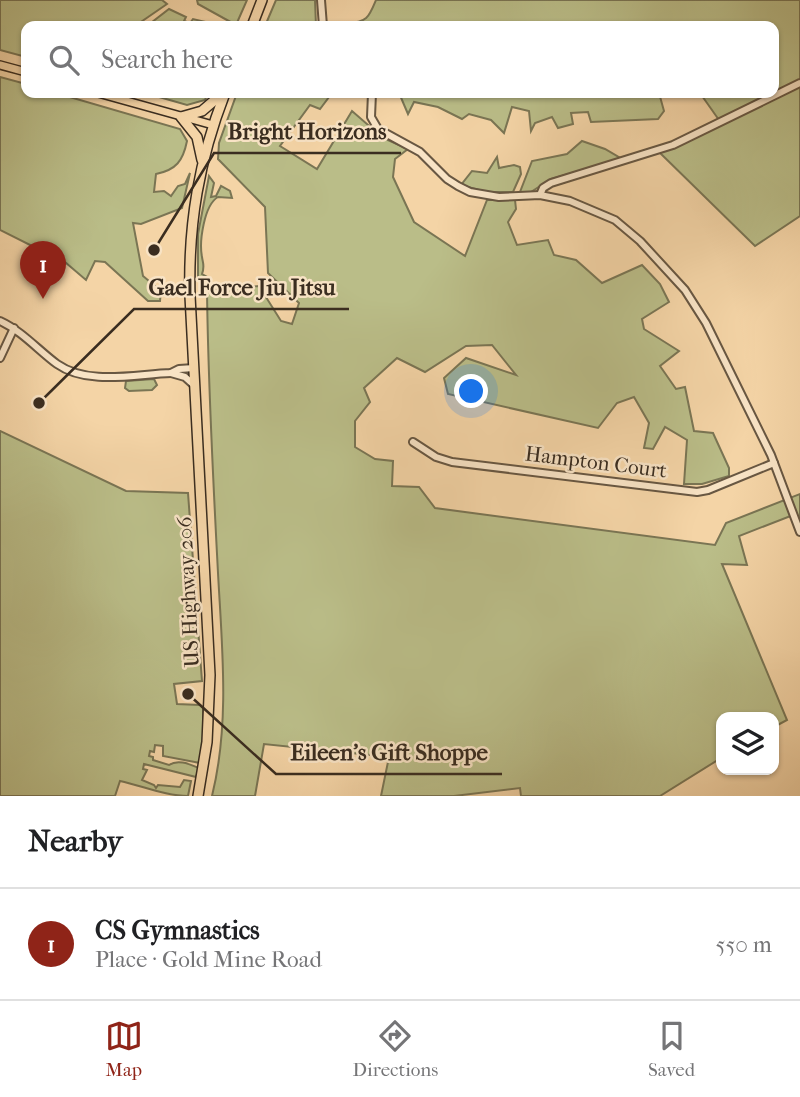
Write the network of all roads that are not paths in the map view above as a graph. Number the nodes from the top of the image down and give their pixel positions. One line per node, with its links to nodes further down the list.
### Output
1 (262, 0): 3 (highway)
2 (321, 0): 4 (street)
3 (254, 21)
4 (323, 21)
5 (0, 65): 6 (main road)
6 (21, 71)
7 (800, 83): 8 (street)
8 (779, 93)
9 (115, 98): 14 (main road)
10 (218, 98): 14 (highway)
11 (222, 98): 15 (highway, US Highway 206)
12 (372, 98): 17 (street)
13 (769, 98): 17 (street)
14 (181, 117): 15 (main road); 16 (highway)
15 (213, 125): 16 (highway, US Highway 206)
16 (202, 162): 21 (highway, US Highway 206)
17 (540, 195): 25 (street)
18 (0, 321): 19 (street)
19 (14, 328): 20 (street); 22 (street)
20 (0, 358)
21 (194, 368): 22 (street); 23 (highway, US Highway 206)
22 (171, 373): 23 (street)
23 (195, 386): 27 (highway, US Highway 206)
24 (413, 442): 25 (street, Hampton Court)
25 (774, 463): 26 (street)
26 (800, 531)
27 (198, 796)

